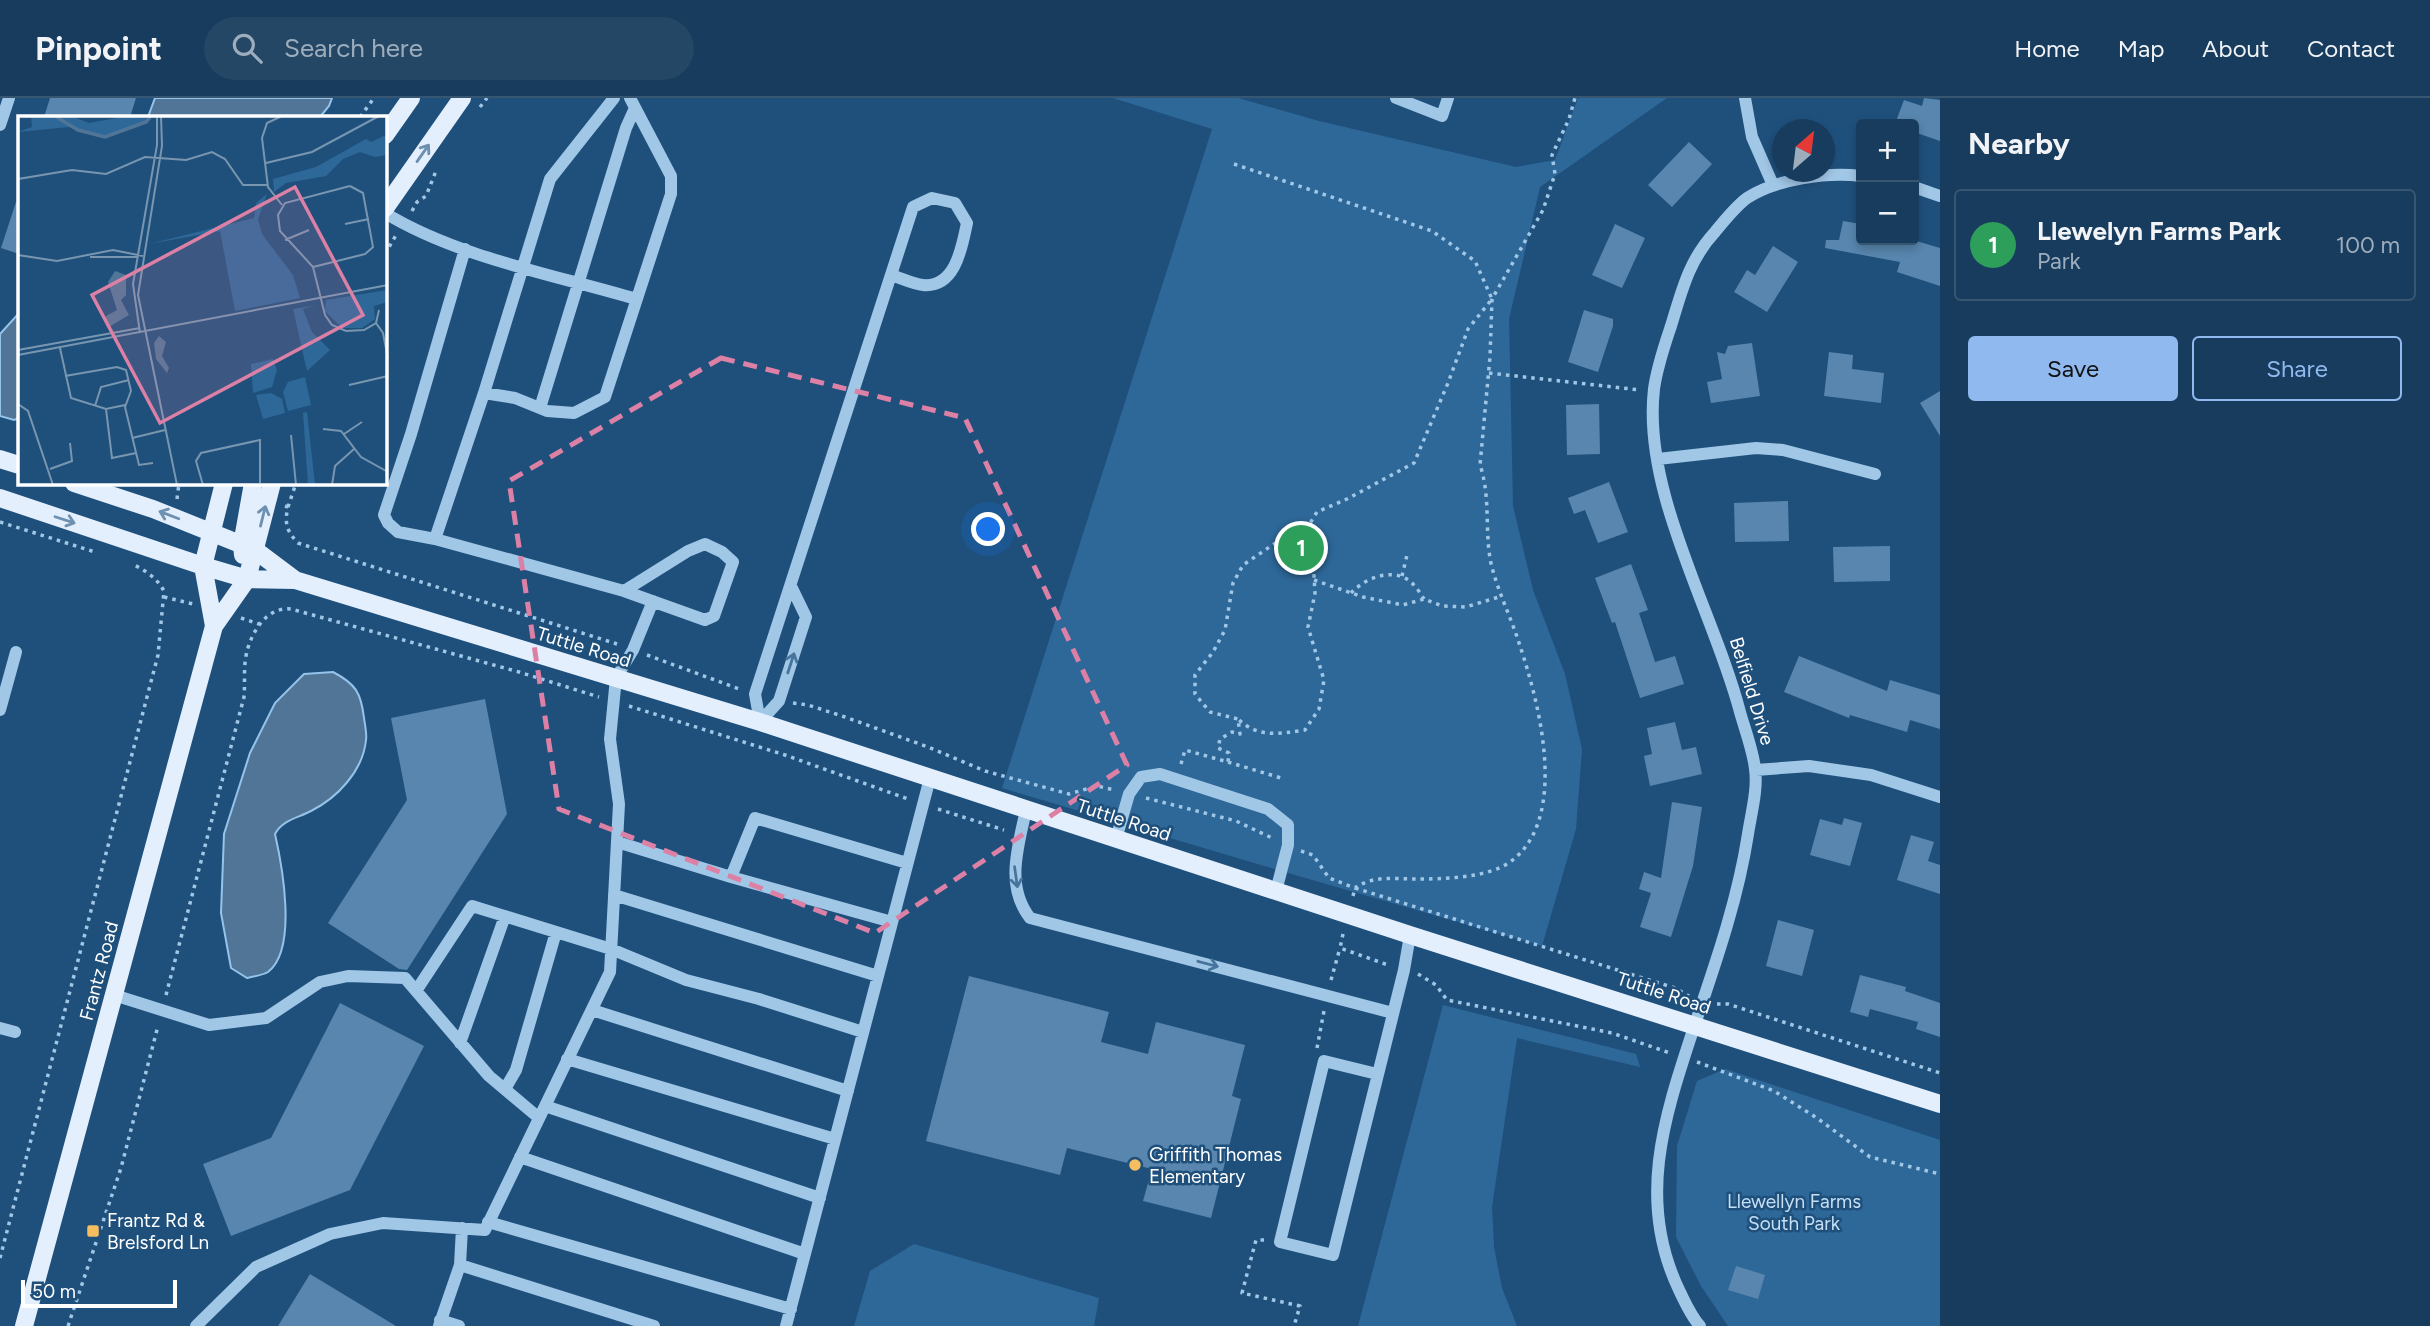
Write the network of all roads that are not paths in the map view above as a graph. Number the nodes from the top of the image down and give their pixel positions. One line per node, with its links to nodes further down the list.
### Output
1 (411, 98): 10 (main road)
2 (462, 98): 15 (main road, one-way to 2)
3 (614, 98): 18 (street)
4 (1396, 98): 5 (street)
5 (1448, 98)
6 (1745, 98): 12 (street)
7 (633, 103): 20 (street); 21 (street)
8 (4, 106): 9 (street)
9 (0, 125)
10 (387, 132)
11 (1856, 176): 12 (street, Belfield Drive)
12 (1773, 185): 24 (street, Belfield Drive)
13 (1919, 189): 14 (street)
14 (1940, 196)
15 (387, 208)
16 (387, 212): 17 (street)
17 (465, 249): 18 (street); 34 (street)
18 (523, 266): 20 (street); 22 (street)
19 (891, 275): 19 (street); 39 (street)
20 (579, 282): 21 (street); 23 (street)
21 (636, 299): 23 (street)
22 (484, 393): 23 (street); 34 (street)
23 (540, 408)
24 (1658, 458): 27 (street); 47 (street, Belfield Drive)
25 (0, 459): 26 (main road)
26 (18, 465)
27 (1875, 474)
28 (80, 485): 33 (main road, one-way to 28)
29 (223, 485): 33 (main road, Frantz Road)
30 (253, 485): 35 (main road)
31 (270, 491): 35 (main road, one-way to 31)
32 (0, 498): 36 (main road, one-way to 36)
33 (211, 532): 35 (main road); 36 (main road, Frantz Road)
34 (435, 539): 40 (street)
35 (248, 547): 37 (main road); 38 (main road)
36 (203, 566): 37 (main road); 42 (main road, Frantz Road)
37 (247, 579): 38 (main road); 42 (main road, Frantz Road)
38 (295, 580): 44 (main road, Tuttle Road)
39 (791, 586): 46 (street); 46 (street, one-way to 39)
40 (624, 591): 41 (street); 41 (street)
41 (653, 601): 44 (street)
42 (214, 626): 64 (main road, Frantz Road)
43 (16, 652): 45 (street)
44 (616, 678): 46 (main road, Tuttle Road); 52 (street)
45 (0, 710)
46 (760, 722): 48 (main road, Tuttle Road)
47 (1756, 770): 49 (street); 67 (street, Belfield Drive)
48 (930, 778): 50 (main road, Tuttle Road); 53 (street)
49 (1940, 797)
50 (1026, 810): 51 (main road, Tuttle Road); 66 (street, one-way to 66)
51 (1116, 839): 55 (main road, Tuttle Road); 55 (street)
52 (617, 842): 54 (street); 56 (street)
53 (907, 863): 54 (street); 58 (street)
54 (732, 877): 58 (street)
55 (1276, 891): 60 (main road, Tuttle Road)
56 (614, 895): 61 (street); 62 (street)
57 (505, 916): 59 (street); 63 (street); 71 (street)
58 (892, 922): 62 (street)
59 (556, 932): 61 (street); 74 (street)
60 (1410, 935): 66 (street); 67 (main road, Tuttle Road)
61 (611, 949): 65 (street); 70 (street)
62 (878, 976): 70 (street)
63 (416, 990): 64 (street); 71 (street)
64 (114, 995): 87 (main road, Frantz Road)
65 (592, 1010): 72 (street); 75 (street)
66 (1393, 1013): 73 (street)
67 (1695, 1025): 76 (main road, Tuttle Road); 92 (street, Belfield Drive)
68 (0, 1028): 69 (street)
69 (15, 1032)
70 (863, 1032): 75 (street)
71 (460, 1043): 74 (street)
72 (567, 1059): 77 (street); 78 (street)
73 (1377, 1074): 73 (street)
74 (505, 1089): 77 (street)
75 (848, 1091): 78 (street)
76 (1940, 1104)
77 (542, 1112): 79 (street); 80 (street)
78 (835, 1139): 80 (street)
79 (520, 1157): 81 (street); 83 (street)
80 (820, 1198): 83 (street)
81 (488, 1222): 82 (street); 85 (street)
82 (462, 1228): 84 (street); 88 (street)
83 (805, 1254): 85 (street)
84 (460, 1265): 86 (street); 90 (street)
85 (791, 1309): 91 (street)
86 (440, 1323): 89 (street)
87 (24, 1326)
88 (196, 1326)
89 (459, 1326)
90 (654, 1326)
91 (786, 1326)
92 (1700, 1326)

